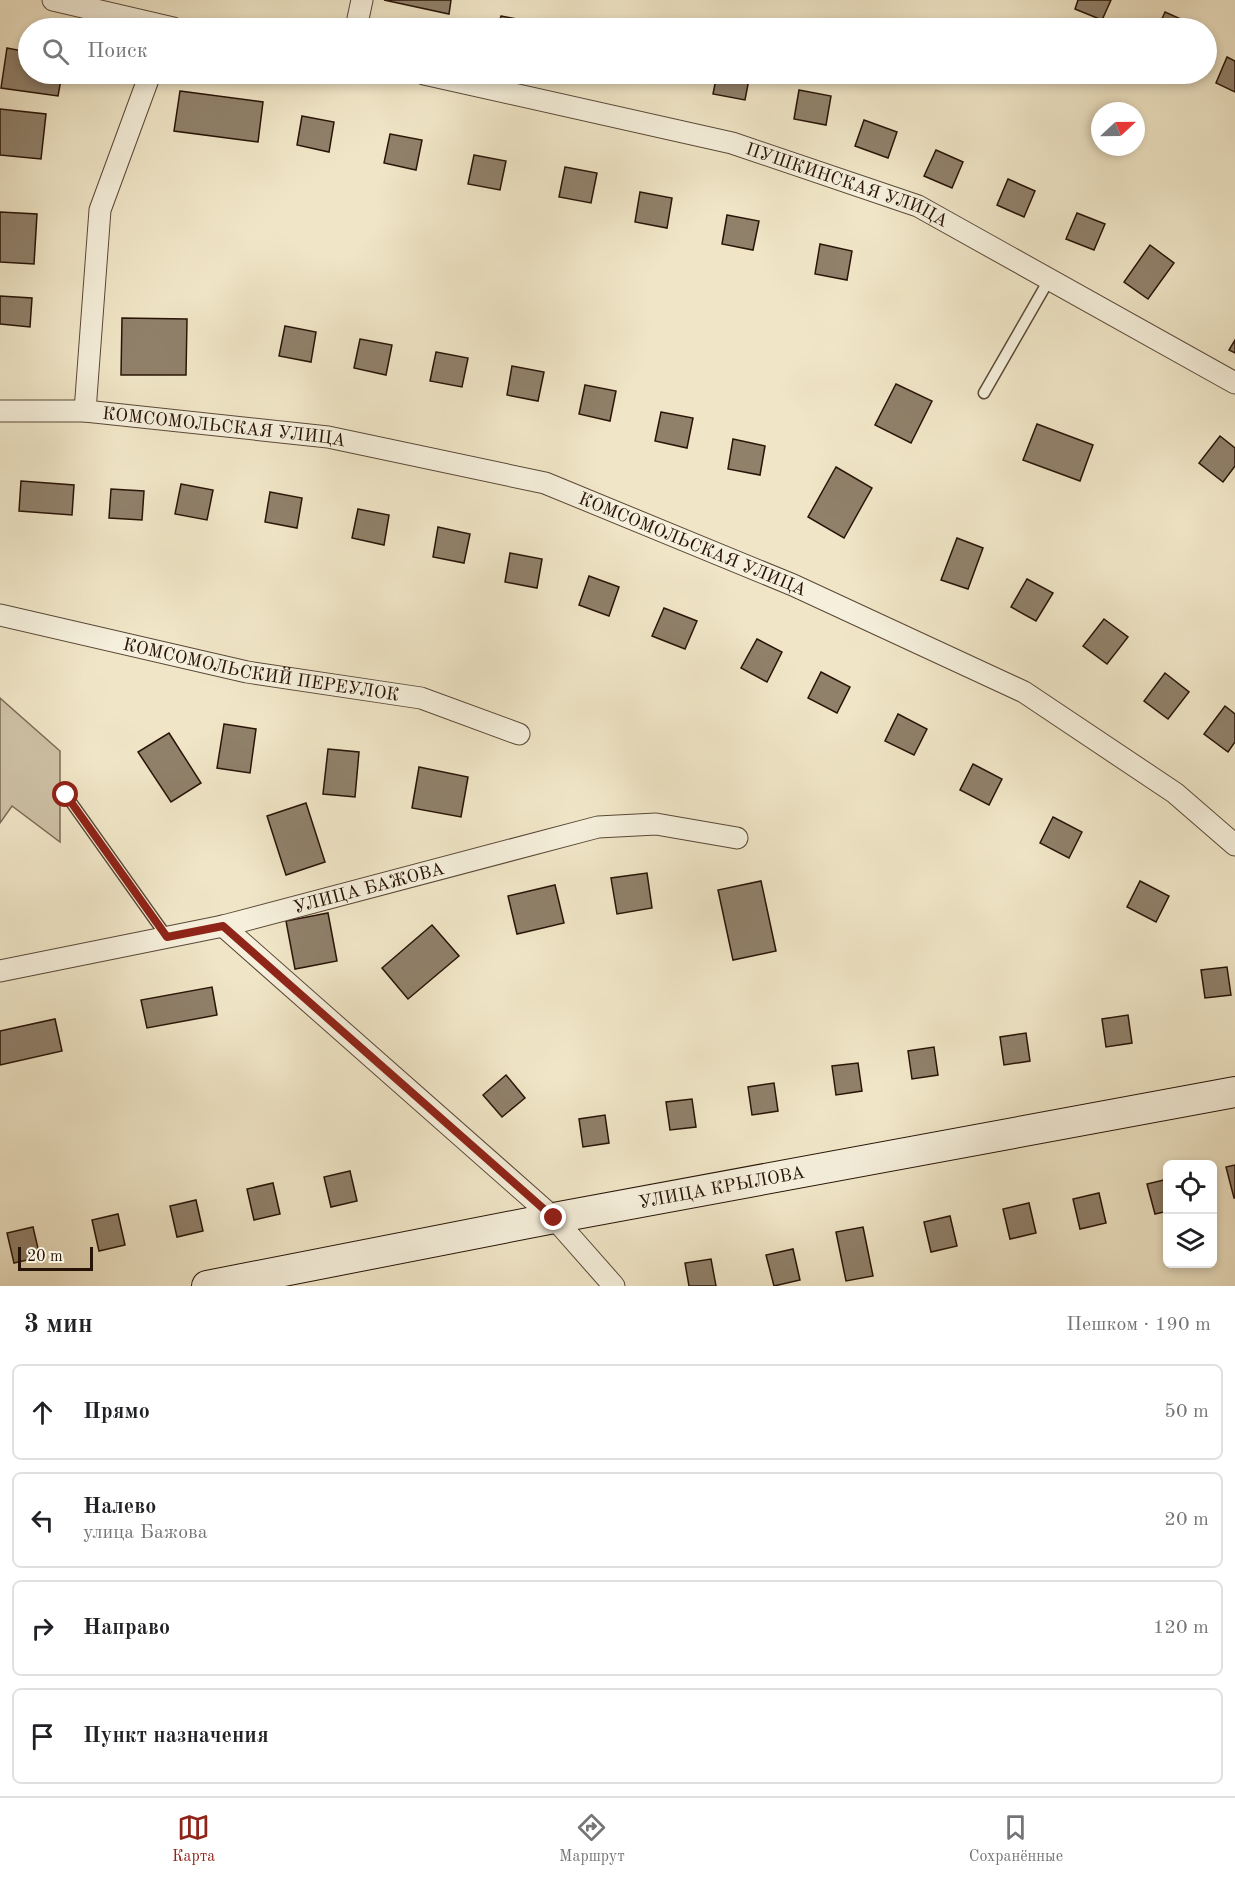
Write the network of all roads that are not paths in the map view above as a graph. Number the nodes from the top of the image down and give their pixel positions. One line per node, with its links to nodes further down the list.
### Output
1 (53, 0): 3 (street)
2 (362, 0): 4 (street)
3 (128, 18)
4 (358, 18)
5 (146, 84): 11 (street)
6 (469, 84): 7 (street, ПУШКИНСКАЯ УЛИЦА)
7 (1050, 278): 8 (street, ПУШКИНСКАЯ УЛИЦА); 9 (lane)
8 (1235, 383)
9 (984, 393)
10 (0, 411): 11 (street, КОМСОМОЛЬСКАЯ УЛИЦА)
11 (85, 411): 16 (street, КОМСОМОЛЬСКАЯ УЛИЦА)
12 (0, 615): 13 (street, КОМСОМОЛЬСКИЙ ПЕРЕУЛОК)
13 (519, 734)
14 (66, 795): 18 (lane)
15 (737, 838): 17 (street, УЛИЦА БАЖОВА)
16 (1235, 845)
17 (223, 926): 18 (street, УЛИЦА БАЖОВА); 21 (street)
18 (167, 937): 19 (street, УЛИЦА БАЖОВА)
19 (0, 971)
20 (1235, 1092): 21 (main road, УЛИЦА КРЫЛОВА)
21 (554, 1218): 22 (main road, УЛИЦА КРЫЛОВА); 23 (street)
22 (207, 1286)
23 (614, 1286)

